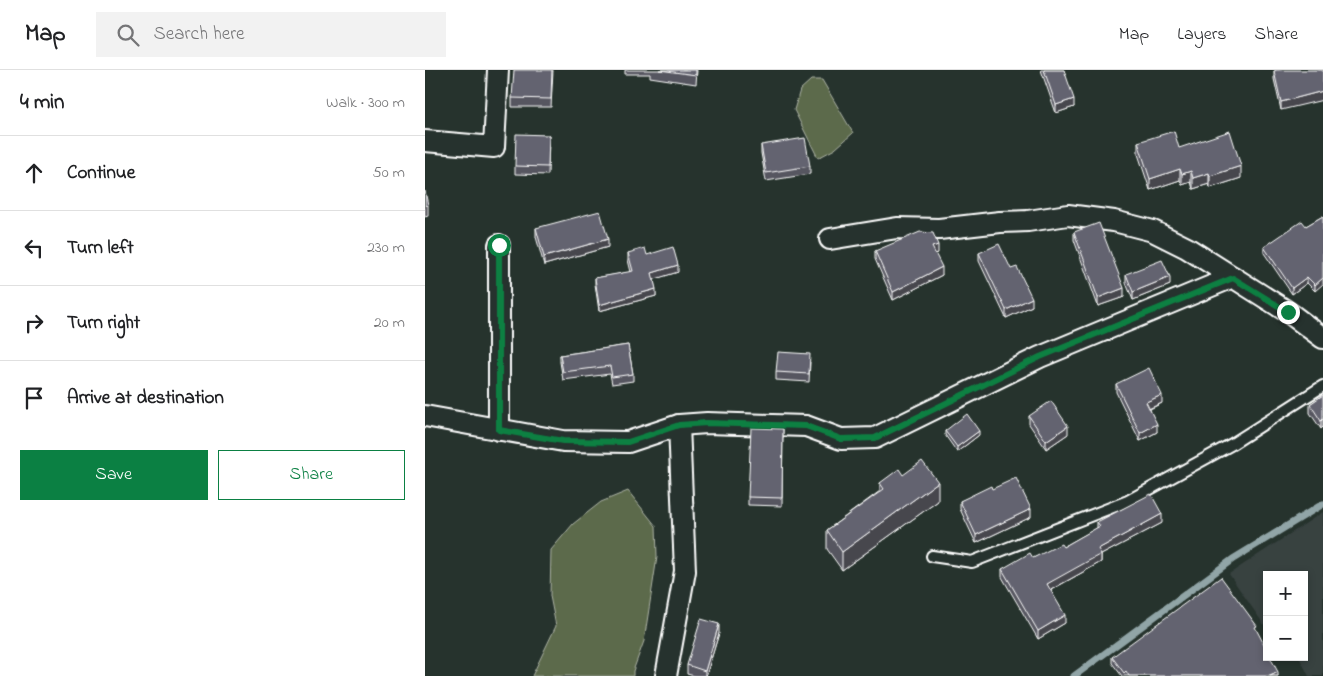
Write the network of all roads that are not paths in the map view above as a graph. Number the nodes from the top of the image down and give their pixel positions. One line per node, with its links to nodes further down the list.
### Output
1 (498, 70): 2 (street)
2 (425, 141)
3 (829, 240): 5 (street)
4 (499, 245): 10 (street)
5 (1233, 278): 6 (street); 9 (street)
6 (1323, 338)
7 (1323, 386): 11 (lane)
8 (425, 416): 10 (street)
9 (679, 425): 10 (street); 12 (street)
10 (499, 430)
11 (932, 556)
12 (665, 676)

